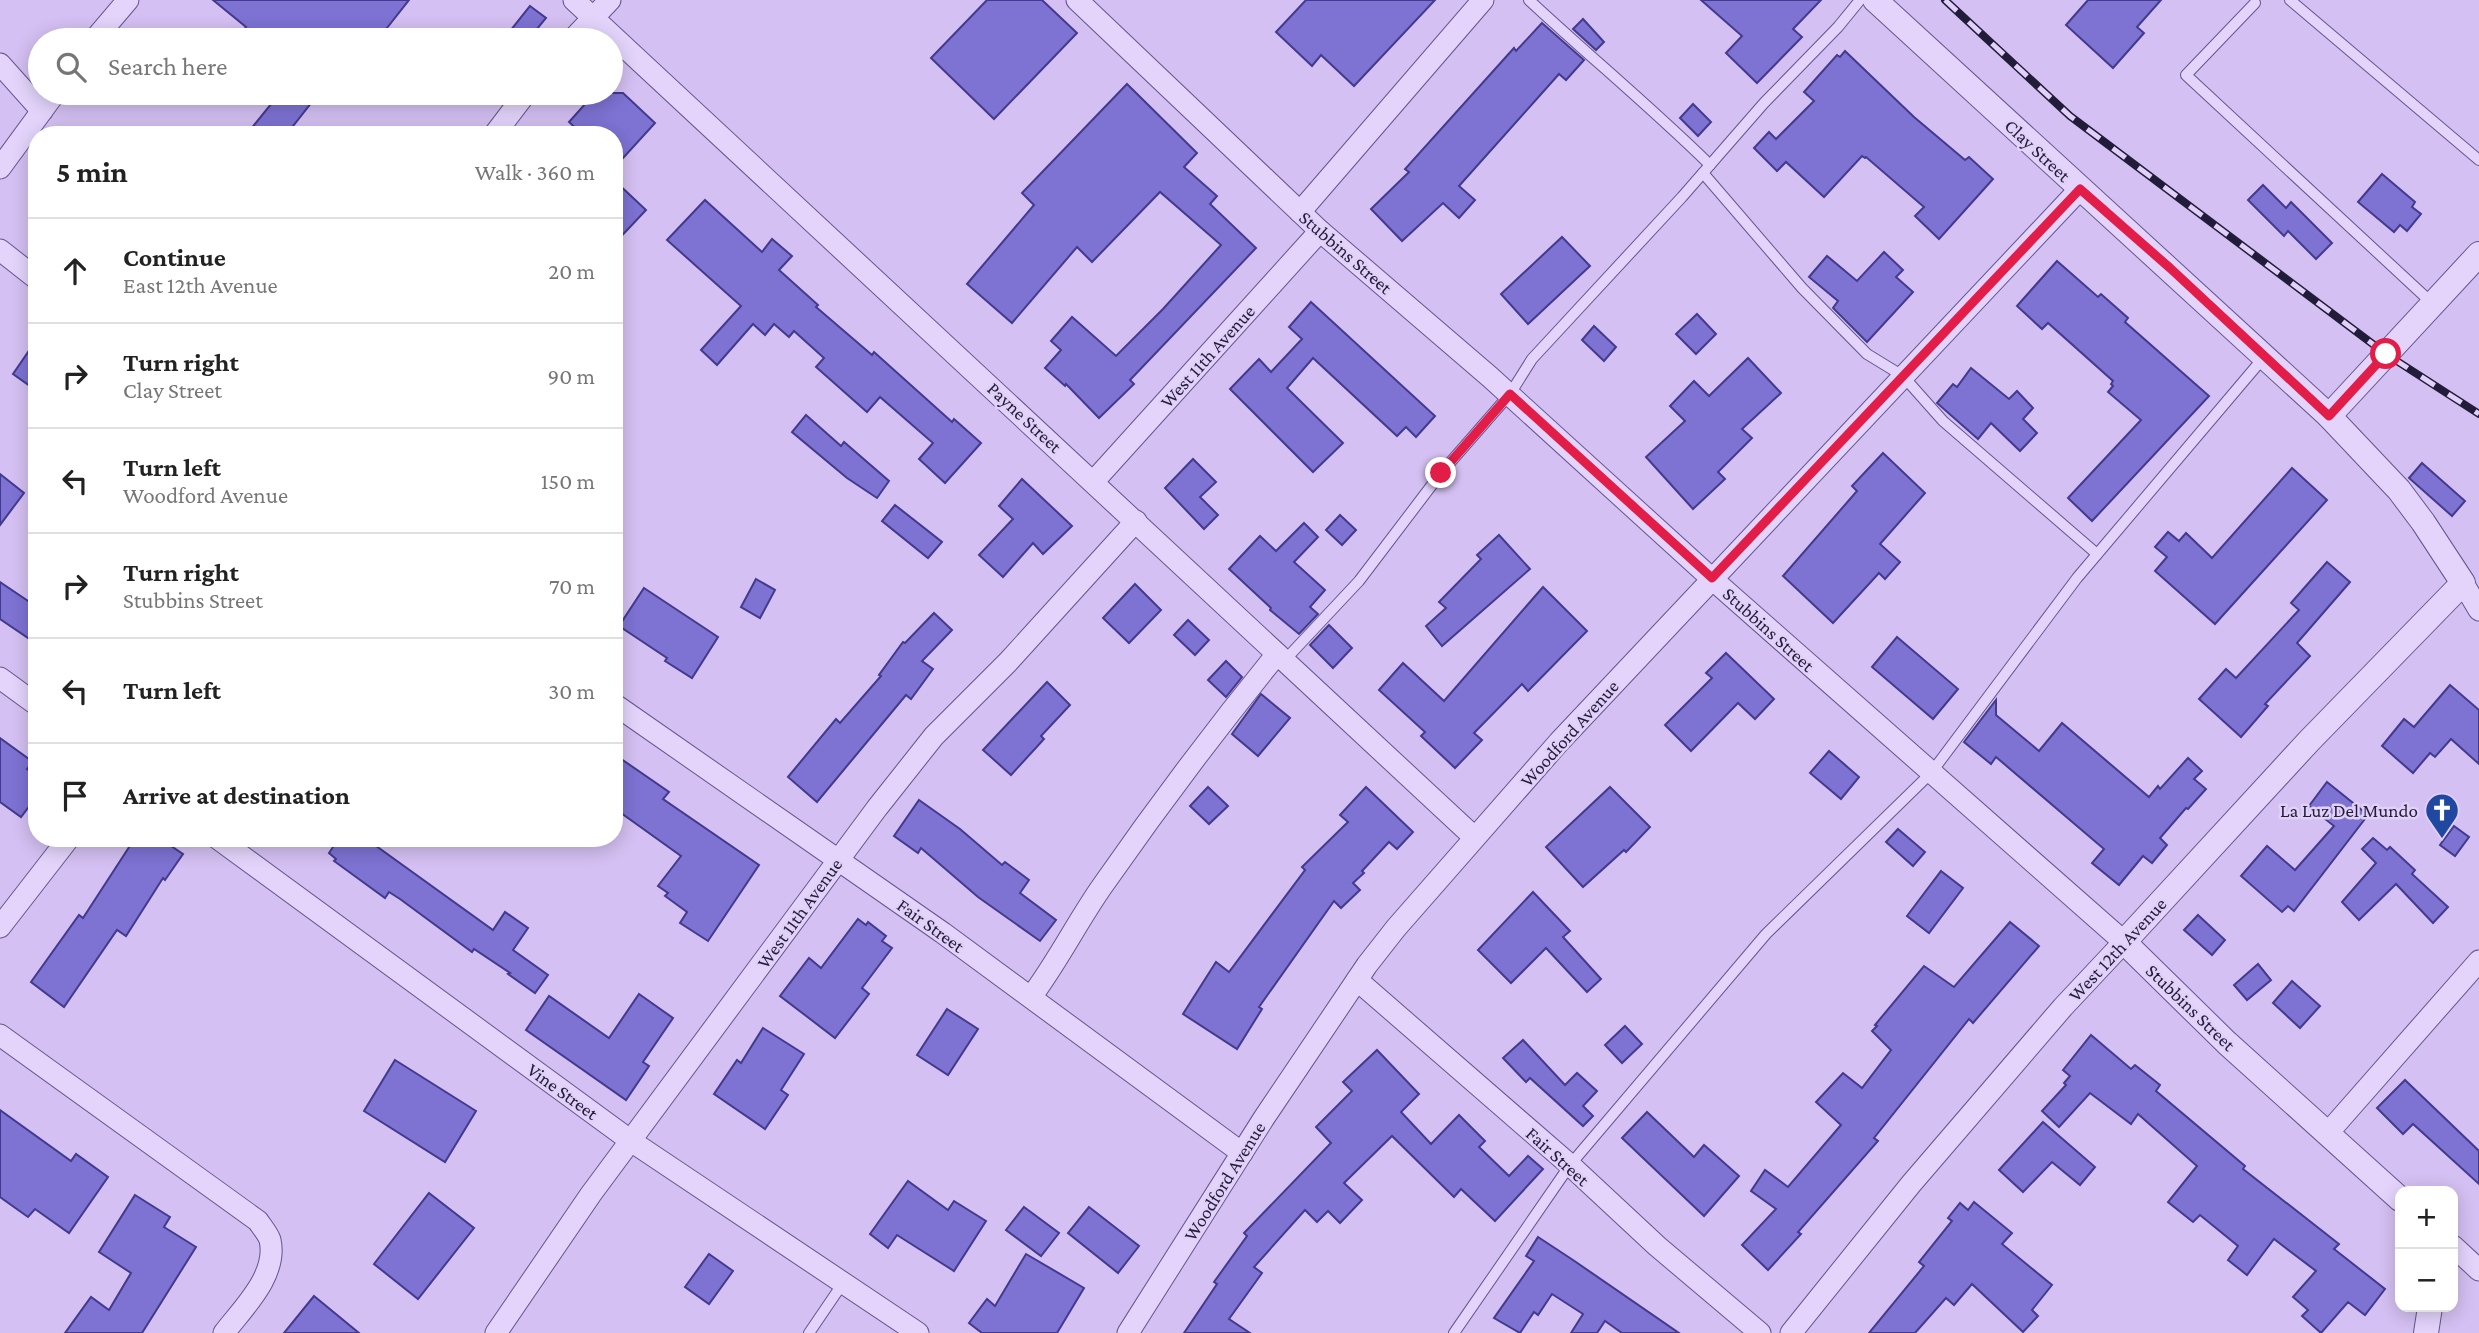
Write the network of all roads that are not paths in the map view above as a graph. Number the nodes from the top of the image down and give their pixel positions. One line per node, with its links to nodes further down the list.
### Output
1 (128, 0): 12 (street)
2 (575, 0): 11 (street, Payne Street)
3 (610, 0): 11 (street)
4 (1077, 0): 29 (street, Stubbins Street)
5 (1483, 0): 29 (street)
6 (1529, 0): 27 (lane)
7 (1860, 0): 27 (lane)
8 (1875, 0): 28 (street, Clay Street)
9 (2290, 0): 25 (lane)
10 (2255, 3): 34 (lane)
11 (593, 18): 13 (street); 14 (street, Payne Street)
12 (104, 28)
13 (583, 28)
14 (604, 28)
15 (623, 46): 39 (street, Payne Street)
16 (0, 64): 17 (street)
17 (28, 95)
18 (37, 105): 21 (street)
19 (46, 105): 21 (street)
20 (517, 105): 23 (street)
21 (42, 111): 22 (street)
22 (31, 126)
23 (501, 126)
24 (28, 130): 26 (street)
25 (2479, 160)
26 (0, 168)
27 (1707, 169): 36 (lane); 37 (lane)
28 (2080, 189): 35 (street, Clay Street); 36 (street, Woodford Avenue)
29 (1300, 212): 30 (street, Stubbins Street)
30 (1320, 231): 37 (street, Stubbins Street); 39 (street, West 11th Avenue)
31 (0, 250): 33 (street)
32 (2479, 254): 34 (street)
33 (28, 272)
34 (2433, 304): 38 (street)
35 (2265, 356): 38 (street, Clay Street); 41 (lane)
36 (1903, 376): 41 (lane); 42 (street, Woodford Avenue)
37 (1510, 394): 42 (street, Stubbins Street); 45 (lane)
38 (2329, 416): 43 (street, Clay Street)
39 (1094, 481): 40 (street, Payne Street)
40 (1136, 522): 45 (street, Payne Street); 53 (street, West 11th Avenue)
41 (2097, 554): 49 (lane)
42 (1712, 578): 49 (street, Stubbins Street); 50 (street, Woodford Avenue)
43 (2463, 583): 44 (street, Clay Street); 55 (street, West 12th Avenue)
44 (2479, 610)
45 (1280, 658): 50 (street, Payne Street); 58 (street)
46 (0, 678): 47 (street)
47 (28, 698)
48 (623, 710): 53 (street, Fair Street)
49 (1931, 773): 55 (street, Stubbins Street); 63 (lane)
50 (1474, 837): 57 (street, Woodford Avenue)
51 (61, 847): 54 (street)
52 (230, 847): 61 (street, Vine Street)
53 (838, 859): 58 (street, Fair Street); 61 (street, West 11th Avenue)
54 (0, 927)
55 (2124, 942): 60 (street, Stubbins Street); 76 (street, West 12th Avenue)
56 (2479, 961): 60 (street)
57 (1357, 980): 62 (street, Woodford Avenue); 63 (street, Fair Street)
58 (1031, 997): 62 (street, Fair Street)
59 (0, 1035): 69 (street)
60 (2328, 1133): 64 (street, Stubbins Street)
61 (631, 1141): 67 (street, Vine Street); 70 (street, West 11th Avenue)
62 (1242, 1153): 73 (street, Woodford Avenue)
63 (1570, 1165): 74 (lane); 75 (street, Fair Street)
64 (2395, 1194)
65 (2456, 1249): 66 (street)
66 (2479, 1270)
67 (843, 1283): 71 (lane); 72 (street, Vine Street)
68 (2429, 1312): 77 (street)
69 (224, 1333)
70 (496, 1333)
71 (809, 1333)
72 (918, 1333)
73 (1128, 1333)
74 (1454, 1333)
75 (1760, 1333)
76 (1791, 1333)
77 (2426, 1333)

